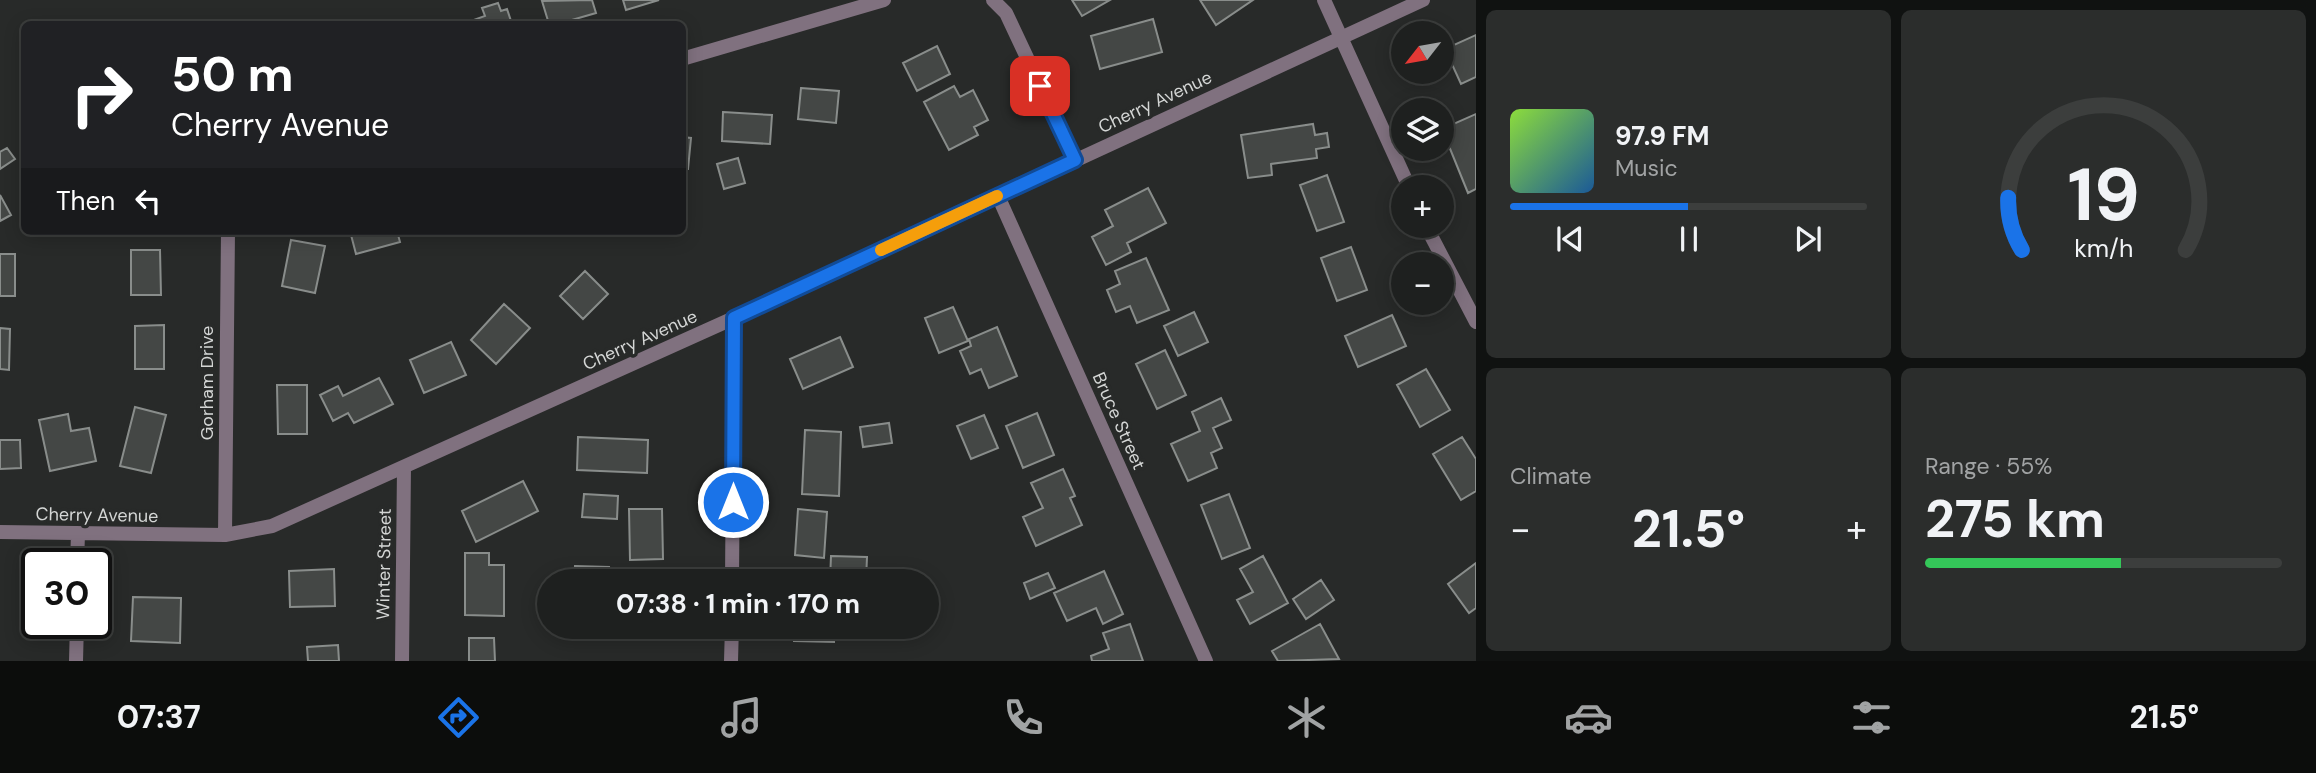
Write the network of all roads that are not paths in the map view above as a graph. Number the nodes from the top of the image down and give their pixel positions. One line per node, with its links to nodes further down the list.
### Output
1 (884, 0): 6 (street)
2 (993, 0): 7 (street)
3 (1324, 0): 5 (street)
4 (1423, 0): 5 (street, Cherry Avenue)
5 (1341, 38): 7 (street, Cherry Avenue); 8 (street)
6 (686, 58)
7 (1075, 160): 9 (street, Cherry Avenue)
8 (1404, 175)
9 (998, 196): 12 (street, Cherry Avenue); 25 (street, Bruce Street)
10 (228, 235): 17 (street, Gorham Drive)
11 (1432, 238): 13 (street)
12 (734, 318): 14 (street, Cherry Avenue); 19 (street)
13 (1476, 322)
14 (404, 467): 17 (street, Cherry Avenue); 23 (street, Winter Street)
15 (0, 532): 16 (street, Cherry Avenue)
16 (78, 534): 17 (street, Cherry Avenue); 18 (street)
17 (225, 535)
18 (78, 548)
19 (732, 569)
20 (77, 639): 22 (street)
21 (732, 639): 24 (street)
22 (76, 661)
23 (402, 661)
24 (732, 661)
25 (1206, 661)

